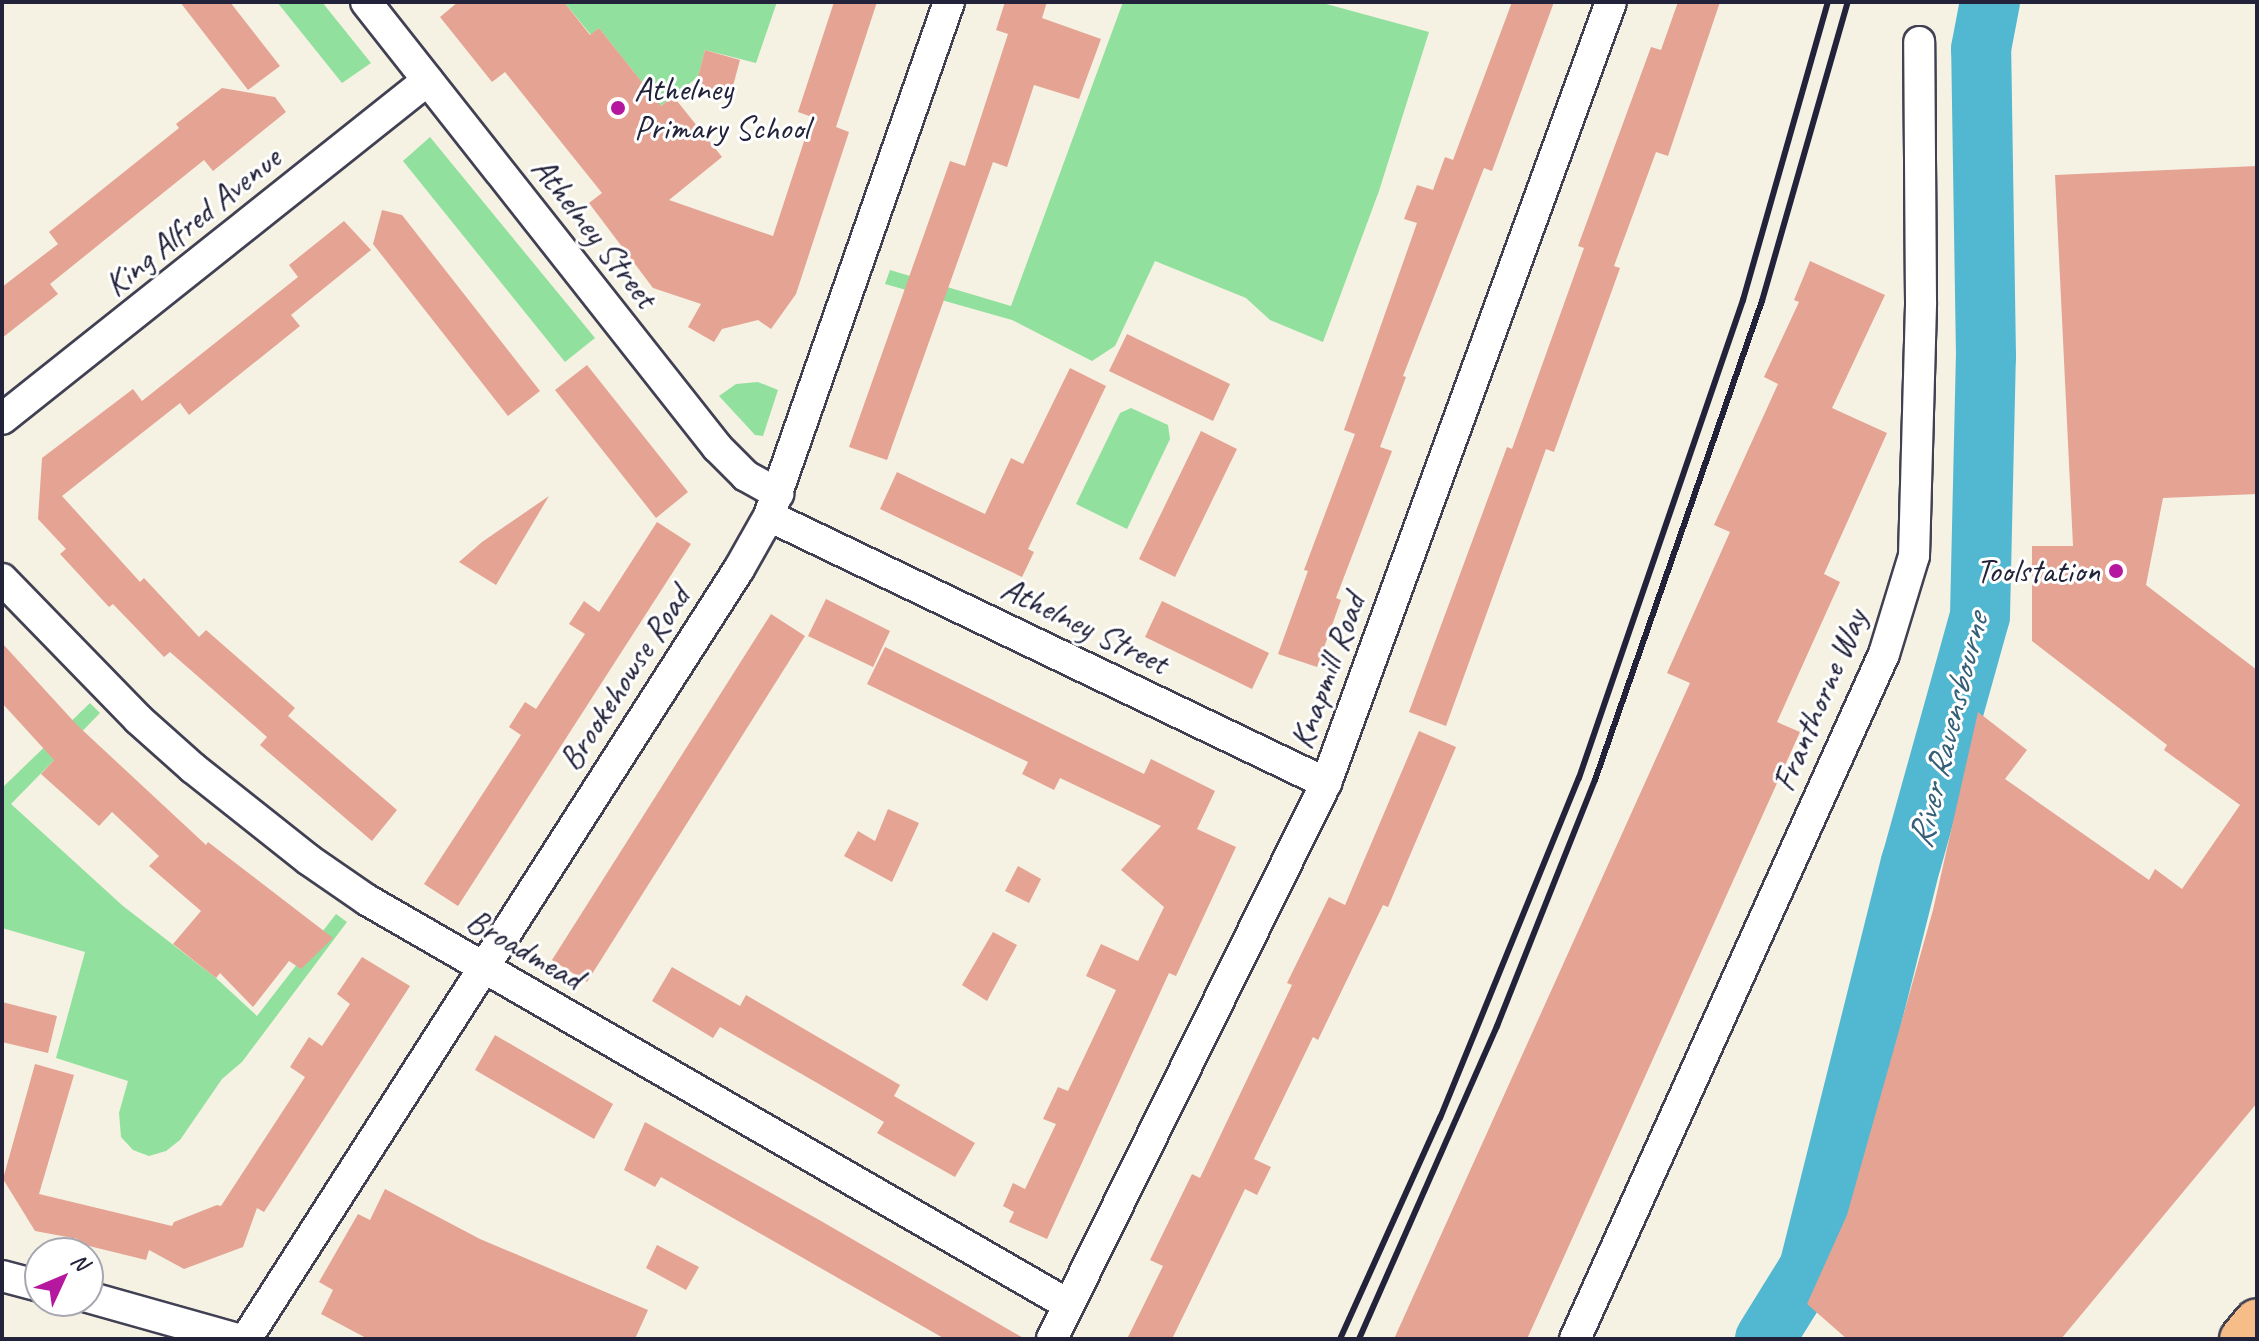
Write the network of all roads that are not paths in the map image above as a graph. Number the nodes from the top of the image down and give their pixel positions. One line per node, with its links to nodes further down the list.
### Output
1 (366, 2): 5 (street, Athelney Street)
2 (949, 2): 7 (street, Brookehowse Road)
3 (1611, 2): 9 (street, Knapmill Road)
4 (1919, 42): 19 (street, Franthorne Way)
5 (428, 80): 6 (street, King Alfred Avenue); 7 (street, Athelney Street)
6 (2, 419)
7 (773, 505): 9 (street, Athelney Street); 10 (street, Brookehowse Road)
8 (2, 579): 10 (street, Broadmead)
9 (1326, 783): 14 (street, Knapmill Road)
10 (484, 969): 14 (street, Broadmead); 17 (street, Brookehowse Road)
11 (2, 1276): 12 (street)
12 (24, 1282)
13 (104, 1302): 16 (street)
14 (1069, 1305): 18 (street, Knapmill Road)
15 (2257, 1321): 20 (main road)
16 (237, 1339)
17 (246, 1339)
18 (1052, 1339)
19 (1575, 1339)
20 (2242, 1339)

